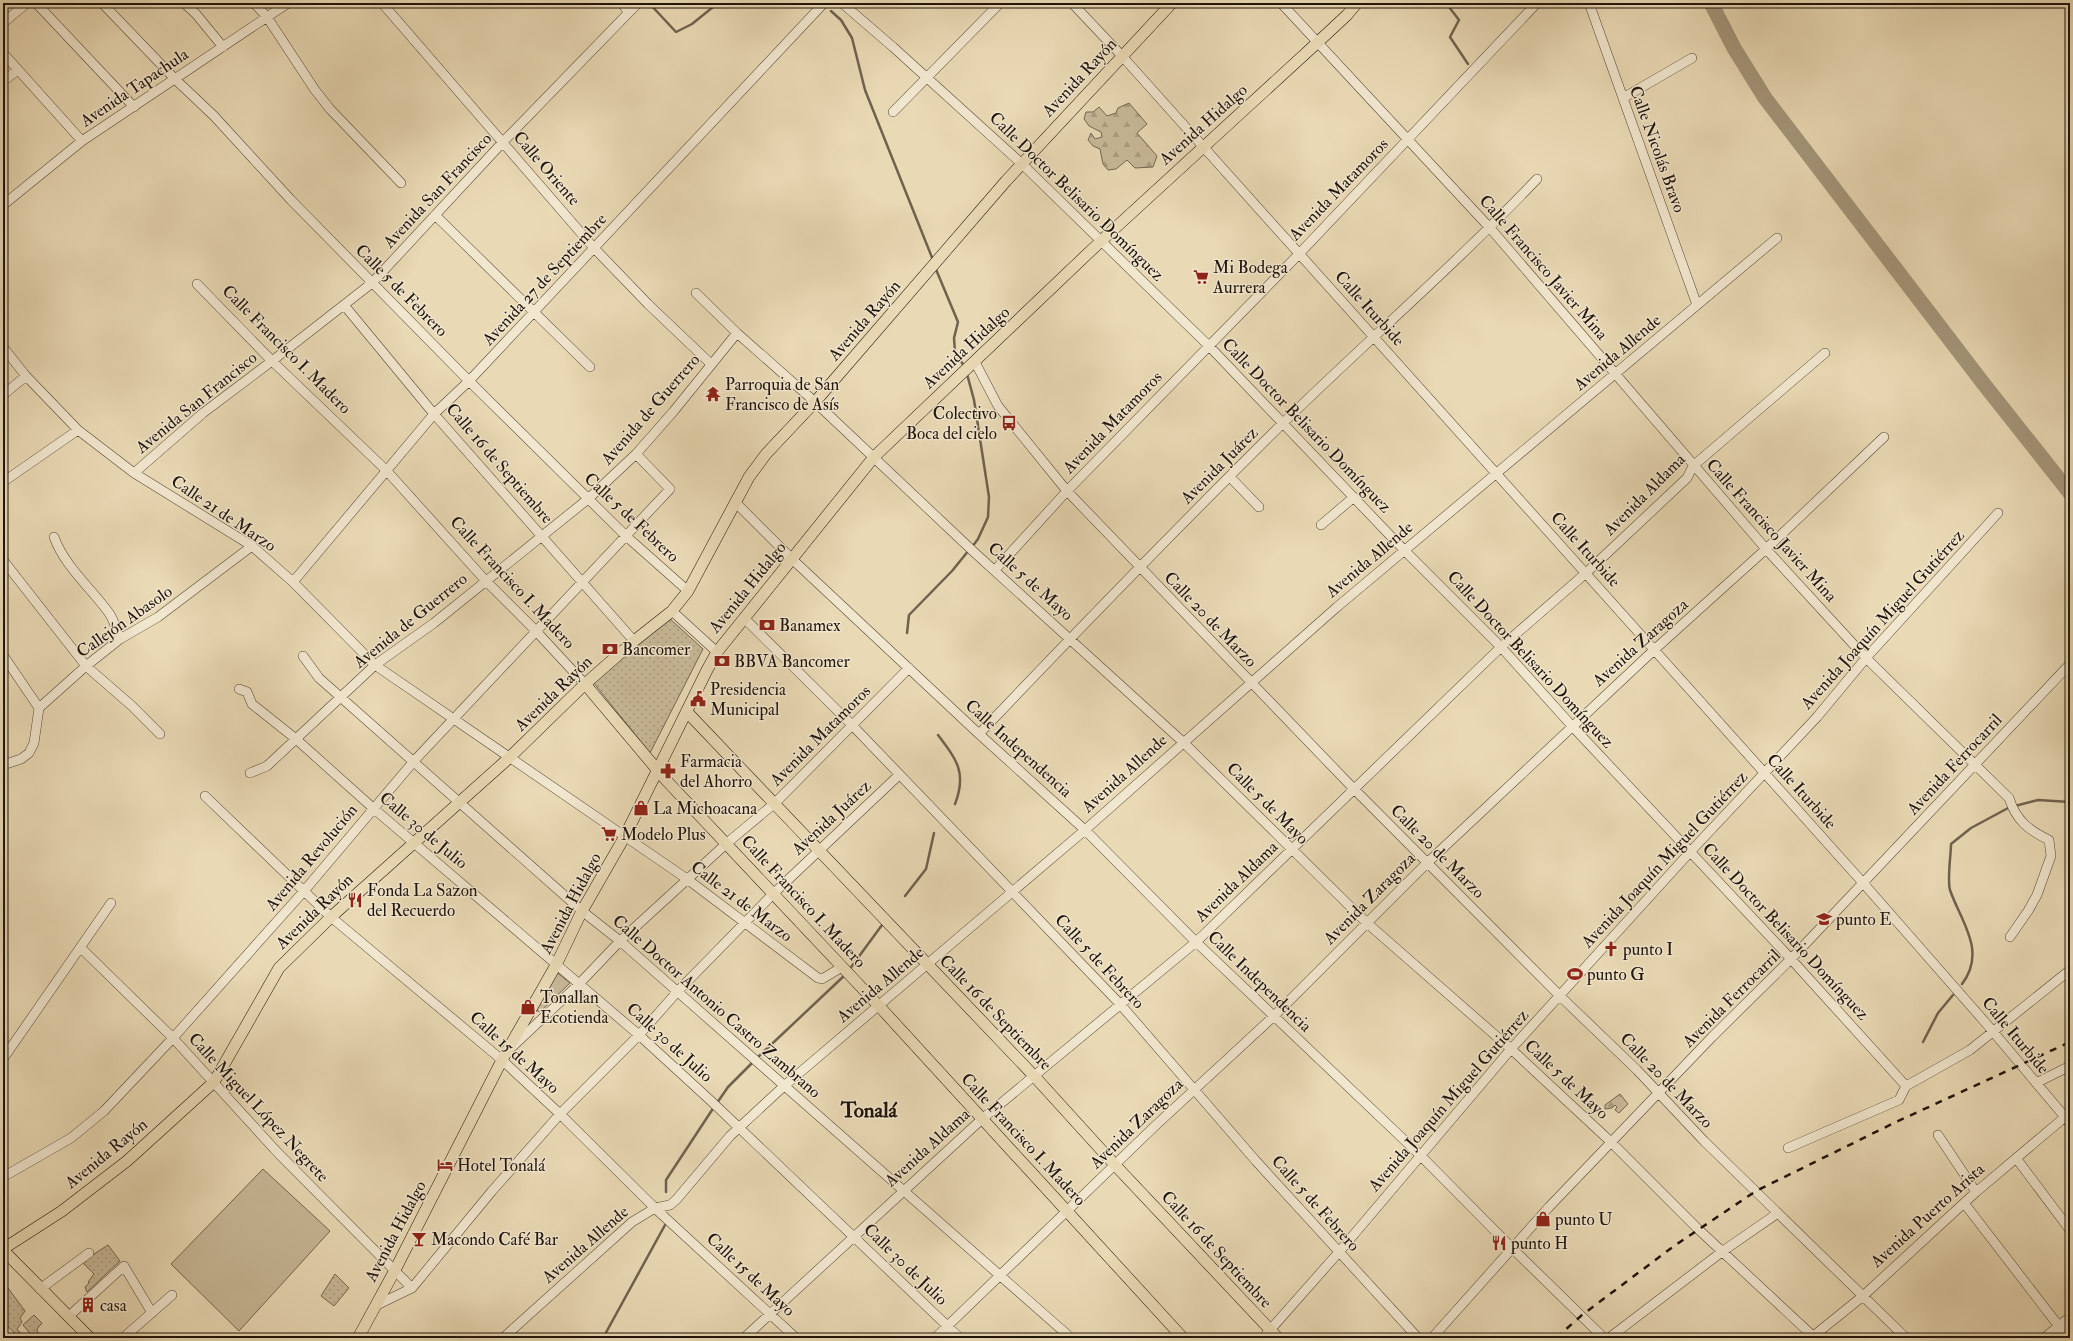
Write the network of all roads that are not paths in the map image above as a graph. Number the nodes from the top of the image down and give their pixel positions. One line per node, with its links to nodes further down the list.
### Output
1 (27, 3): 21 (street)
2 (36, 3): 32 (street)
3 (102, 3): 29 (street, Calle 5 de Febrero)
4 (184, 3): 23 (street)
5 (254, 3): 20 (street)
6 (288, 3): 20 (street, Avenida Tapachula)
7 (382, 3): 36 (street, Calle Oriente)
8 (622, 3): 19 (street)
9 (824, 3): 46 (street, Avenida 27 de Septiembre)
10 (842, 3): 28 (street, Calle Doctor Belisario Domínguez)
11 (1000, 3): 28 (street)
12 (1072, 3): 25 (street, Calle Iturbide)
13 (1172, 3): 25 (main road, Avenida Rayón)
14 (1281, 3): 22 (street, Calle Francisco Javier Mina)
15 (1356, 3): 22 (main road, Avenida Hidalgo)
16 (1537, 3): 34 (street, Avenida Matamoros)
17 (1589, 3): 31 (street, Calle Nicolás Bravo)
18 (636, 4): 19 (street, Avenida San Francisco)
19 (628, 12): 36 (street, Avenida San Francisco)
20 (267, 17): 23 (street, Avenida Tapachula); 40 (street)
21 (3, 23)
22 (1318, 42): 34 (street, Calle Francisco Javier Mina); 37 (main road, Avenida Hidalgo)
23 (223, 47): 29 (street, Avenida Tapachula)
24 (3, 53): 27 (street)
25 (1122, 56): 37 (street, Calle Iturbide); 38 (main road, Avenida Rayón)
26 (1692, 58): 31 (street)
27 (18, 70): 30 (street); 35 (street)
28 (926, 77): 33 (street); 38 (street, Calle Doctor Belisario Domínguez)
29 (176, 80): 32 (street, Avenida Tapachula); 48 (street, Calle 5 de Febrero)
30 (3, 81)
31 (1623, 98): 52 (street, Calle Nicolás Bravo)
32 (134, 107): 35 (street, Avenida Tapachula)
33 (893, 112)
34 (1409, 138): 43 (street, Calle Francisco Javier Mina); 47 (street, Avenida Matamoros)
35 (82, 141): 41 (street, Avenida Tapachula)
36 (503, 142): 42 (street, Avenida San Francisco); 46 (street, Calle Oriente)
37 (1203, 146): 45 (main road, Avenida Hidalgo); 47 (street, Calle Iturbide)
38 (1022, 164): 45 (street, Calle Doctor Belisario Domínguez); 67 (main road, Avenida Rayón)
39 (1537, 179): 43 (street, Avenida Juárez)
40 (401, 183)
41 (3, 205)
42 (435, 215): 48 (street, Avenida San Francisco); 53 (street)
43 (1490, 228): 55 (street, Avenida Juárez); 63 (street, Calle Francisco Javier Mina)
44 (1777, 238): 52 (street, Avenida Allende)
45 (1101, 240): 56 (street, Calle Doctor Belisario Domínguez); 60 (main road, Avenida Hidalgo)
46 (594, 248): 53 (street, Avenida 27 de Septiembre); 61 (street, Calle Oriente)
47 (1299, 254): 55 (street, Calle Iturbide); 56 (street, Avenida Matamoros)
48 (372, 283): 51 (street, Avenida San Francisco); 65 (street, Calle 5 de Febrero)
49 (197, 284): 59 (street, Calle Francisco I. Madero)
50 (696, 293): 54 (street, Calle 5 de Mayo)
51 (344, 305): 59 (street, Avenida San Francisco); 68 (street, Calle 16 de Septiembre)
52 (1697, 305): 63 (street, Avenida Allende)
53 (534, 312): 62 (street); 65 (street, Avenida 27 de Septiembre)
54 (737, 333): 61 (street, Avenida de Guerrero); 67 (street, Calle 5 de Mayo)
55 (1374, 337): 69 (street, Avenida Juárez); 77 (street, Calle Iturbide)
56 (1209, 346): 69 (street, Calle Doctor Belisario Domínguez); 80 (street, Avenida Matamoros)
57 (3, 347): 64 (street, Calle 21 de Marzo)
58 (1825, 353): 74 (street, Avenida Aldama)
59 (272, 362): 75 (street, Calle Francisco I. Madero); 76 (street, Avenida San Francisco)
60 (974, 363): 73 (main road, Avenida Hidalgo); 80 (street, Calle 20 de Marzo)
61 (711, 364): 72 (street, Avenida de Guerrero)
62 (590, 367)
63 (1615, 375): 74 (street, Calle Francisco Javier Mina); 77 (street, Avenida Allende)
64 (26, 376): 66 (street); 70 (street, Calle 21 de Marzo)
65 (469, 381): 68 (street, Avenida 27 de Septiembre); 82 (street, Calle 5 de Febrero)
66 (3, 395)
67 (815, 402): 73 (street, Calle 5 de Mayo); 83 (main road, Avenida Rayón)
68 (434, 414): 75 (street, Avenida 27 de Septiembre); 89 (street, Calle 16 de Septiembre)
69 (1284, 423): 78 (street, Avenida Juárez); 81 (street, Calle Doctor Belisario Domínguez)
70 (78, 430): 76 (street, Calle 21 de Marzo); 79 (street)
71 (1884, 437): 92 (street, Avenida Zaragoza)
72 (636, 454): 82 (street, Avenida de Guerrero); 87 (street, Avenida Revolución)
73 (874, 457): 93 (main road, Avenida Hidalgo); 96 (street, Calle 5 de Mayo)
74 (1693, 466): 92 (street, Calle Francisco Javier Mina); 98 (street, Avenida Aldama)
75 (386, 470): 99 (street, Calle Francisco I. Madero); 100 (street, Avenida 27 de Septiembre)
76 (134, 473): 90 (street, Calle 21 de Marzo)
77 (1497, 474): 91 (street, Avenida Allende); 98 (street, Calle Iturbide)
78 (1230, 477): 84 (street); 95 (street, Avenida Juárez)
79 (3, 482)
80 (1067, 491): 95 (street, Calle 20 de Marzo); 96 (street, Avenida Matamoros)
81 (1354, 497): 86 (street); 91 (street, Calle Doctor Belisario Domínguez)
82 (588, 499): 87 (street, Calle 5 de Febrero); 89 (street, Avenida de Guerrero)
83 (735, 502): 93 (street, Calle Independencia); 102 (main road, Avenida Rayón)
84 (1259, 507)
85 (1998, 513): 114 (street, Avenida Joaquín Miguel Gutiérrez)
86 (1321, 525)
87 (626, 536): 101 (street, Avenida Revolución); 102 (street, Calle 5 de Febrero)
88 (54, 537): 107 (street)
89 (540, 537): 99 (street, Avenida de Guerrero); 101 (street, Calle 16 de Septiembre)
90 (252, 546): 100 (street, Calle 21 de Marzo); 107 (street, Callejón Abasolo)
91 (1404, 550): 109 (street, Calle Doctor Belisario Domínguez); 119 (street, Avenida Allende)
92 (1766, 550): 110 (street, Avenida Zaragoza); 114 (street, Calle Francisco Javier Mina)
93 (792, 559): 104 (main road, Avenida Hidalgo); 118 (street, Calle Independencia)
94 (3, 560): 97 (street)
95 (1140, 568): 106 (street, Avenida Juárez); 119 (street, Calle 20 de Marzo)
96 (995, 570): 106 (street, Calle 5 de Mayo)
97 (6, 573): 117 (street)
98 (1586, 573): 109 (street, Avenida Aldama); 110 (street, Calle Iturbide)
99 (485, 580): 105 (street, Calle Francisco I. Madero); 116 (street, Avenida de Guerrero)
100 (293, 582): 116 (street, Calle 21 de Marzo)
101 (581, 582): 105 (street, Avenida Revolución); 108 (street, Calle 16 de Septiembre)
102 (688, 591): 103 (main road, Avenida Rayón)
103 (672, 611): 108 (main road, Avenida Rayón); 111 (street)
104 (744, 618): 111 (main road, Avenida Hidalgo); 126 (street, Calle 5 de Febrero)
105 (535, 630): 120 (street, Calle Francisco I. Madero); 125 (street, Avenida Revolución)
106 (1070, 638): 129 (street, Avenida Juárez); 131 (street, Calle 5 de Mayo)
107 (120, 639): 117 (street, Callejón Abasolo)
108 (634, 641): 120 (main road, Avenida Rayón)
109 (1501, 646): 127 (street, Calle Doctor Belisario Domínguez); 140 (street, Avenida Aldama)
110 (1654, 650): 127 (street, Avenida Zaragoza); 138 (street, Calle Iturbide)
111 (717, 652): 124 (main road, Avenida Hidalgo)
112 (3, 655): 123 (street)
113 (303, 656): 122 (street, Calle Doctor Antonio Castro Zambrano)
114 (1866, 658): 135 (street, Calle Francisco Javier Mina); 138 (street, Avenida Joaquín Miguel Gutiérrez)
115 (2070, 664): 135 (street, Avenida Ferrocarril)
116 (375, 665): 122 (street, Avenida de Guerrero); 125 (street, Calle 21 de Marzo)
117 (86, 666): 123 (street, Callejón Abasolo); 128 (street)
118 (909, 668): 126 (street, Avenida Matamoros); 129 (street, Calle Independencia)
119 (1250, 683): 131 (street, Avenida Allende); 140 (street, Calle 20 de Marzo)
120 (584, 684): 132 (main road, Avenida Rayón); 136 (main road, Calle Francisco I. Madero)
121 (239, 689): 130 (street, Calle 30 de Julio)
122 (341, 698): 130 (street, Avenida de Guerrero); 133 (street, Calle Doctor Antonio Castro Zambrano)
123 (40, 708): 134 (street)
124 (687, 712): 136 (main road, Avenida Hidalgo); 143 (main road, Calle 16 de Septiembre)
125 (453, 720): 132 (street, Calle 21 de Marzo); 133 (street, Avenida Revolución)
126 (852, 726): 139 (street, Calle 5 de Febrero); 143 (street, Avenida Matamoros)
127 (1572, 726): 151 (street, Calle Doctor Belisario Domínguez); 152 (street, Avenida Zaragoza)
128 (160, 734)
129 (979, 734): 145 (street, Calle Independencia)
130 (296, 739): 137 (street, Avenida de Guerrero); 144 (street, Calle 30 de Julio)
131 (1183, 742): 145 (street, Avenida Allende); 150 (street, Calle 5 de Mayo)
132 (509, 758): 142 (main road, Avenida Rayón); 146 (street)
133 (414, 761): 142 (street, Calle Doctor Antonio Castro Zambrano); 144 (street, Avenida Revolución)
134 (3, 765)
135 (1975, 766): 154 (street, Avenida Ferrocarril); 163 (street, Calle Francisco Javier Mina)
136 (657, 770): 146 (main road, Avenida Hidalgo); 148 (main road, Calle Francisco I. Madero)
137 (250, 773)
138 (1765, 773): 151 (street, Avenida Joaquín Miguel Gutiérrez); 154 (street, Calle Iturbide)
139 (899, 775): 149 (street, Avenida Juárez); 156 (street, Calle 5 de Febrero)
140 (1353, 788): 150 (street, Avenida Aldama); 152 (street, Calle 20 de Marzo)
141 (205, 796): 155 (street, Calle 15 de Mayo)
142 (460, 803): 147 (main road, Avenida Rayón); 159 (street, Calle Doctor Antonio Castro Zambrano)
143 (775, 803): 148 (street, Avenida Matamoros); 149 (main road, Calle 16 de Septiembre)
144 (373, 808): 147 (street, Calle 30 de Julio); 155 (street, Avenida Revolución)
145 (1085, 830): 156 (street, Avenida Allende); 165 (street, Calle Independencia)
146 (624, 836): 153 (street, Calle 21 de Marzo); 159 (main road, Avenida Hidalgo)
147 (413, 842): 160 (main road, Avenida Rayón); 168 (street, Calle 30 de Julio)
148 (727, 843): 153 (street, Avenida Matamoros); 157 (main road, Calle Francisco I. Madero)
149 (819, 850): 157 (street, Avenida Juárez); 169 (main road, Calle 16 de Septiembre)
150 (1292, 850): 162 (street, Calle 5 de Mayo); 165 (street, Avenida Aldama)
151 (1691, 851): 167 (street, Calle Doctor Belisario Domínguez); 174 (street, Avenida Joaquín Miguel Gutiérrez)
152 (1427, 863): 162 (street, Avenida Zaragoza); 174 (street, Calle 20 de Marzo)
153 (686, 879): 161 (street, Calle 21 de Marzo); 164 (street, Avenida Matamoros)
154 (1864, 884): 167 (street, Avenida Ferrocarril); 178 (street, Calle Iturbide)
155 (304, 891): 160 (street, Calle 15 de Mayo); 180 (street, Avenida Revolución)
156 (1013, 892): 169 (street, Avenida Allende); 175 (street, Calle 5 de Febrero)
157 (773, 894): 161 (street, Avenida Juárez); 170 (main road, Calle Francisco I. Madero)
158 (111, 903): 166 (street)
159 (582, 911): 164 (street, Calle Doctor Antonio Castro Zambrano); 168 (main road, Avenida Hidalgo)
160 (331, 917): 182 (street, Calle 15 de Mayo); 186 (main road, Avenida Rayón)
161 (744, 922): 170 (street, Calle 21 de Marzo); 173 (street, Avenida Juárez)
162 (1367, 922): 177 (street, Avenida Zaragoza); 181 (street, Calle 5 de Mayo)
163 (2010, 937)
164 (620, 941): 172 (street, Avenida Matamoros); 173 (street, Calle Doctor Antonio Castro Zambrano)
165 (1196, 942): 175 (street, Avenida Aldama); 177 (street, Calle Independencia)
166 (81, 948): 180 (street, Calle Miguel López Negrete); 183 (street)
167 (1791, 959): 189 (street, Calle Doctor Belisario Domínguez); 191 (street, Avenida Ferrocarril)
168 (556, 965): 172 (street, Calle 30 de Julio); 182 (main road, Avenida Hidalgo)
169 (928, 965): 176 (street, Avenida Allende); 185 (main road, Calle 16 de Septiembre)
170 (843, 969): 176 (main road, Calle Francisco I. Madero)
171 (2070, 970): 178 (street)
172 (579, 984): 179 (street, Calle 30 de Julio); 182 (street, Avenida Matamoros)
173 (677, 992): 179 (street, Avenida Juárez); 188 (street, Calle Doctor Antonio Castro Zambrano)
174 (1560, 996): 181 (street, Avenida Joaquín Miguel Gutiérrez); 191 (street, Calle 20 de Marzo)
175 (1120, 1004): 185 (street, Avenida Aldama); 190 (street, Calle 5 de Febrero)
176 (879, 1006): 188 (street, Avenida Allende); 193 (main road, Calle Francisco I. Madero)
177 (1274, 1016): 190 (street, Avenida Zaragoza); 199 (street, Calle Independencia)
178 (1992, 1032): 187 (street, Calle Iturbide); 189 (street)
179 (640, 1035): 192 (street, Avenida Juárez); 195 (street, Calle 30 de Julio)
180 (173, 1038): 186 (street, Calle Miguel López Negrete); 202 (street, Avenida Revolución)
181 (1511, 1049): 197 (street, Calle 5 de Mayo); 199 (street, Avenida Joaquín Miguel Gutiérrez)
182 (504, 1056): 192 (street, Calle 15 de Mayo); 216 (main road, Avenida Hidalgo)
183 (3, 1058)
184 (2070, 1066): 187 (street)
185 (1035, 1076): 193 (street, Avenida Aldama); 201 (main road, Calle 16 de Septiembre)
186 (214, 1082): 212 (main road, Avenida Rayón); 216 (street, Calle Miguel López Negrete)
187 (2036, 1083): 194 (street, Calle Iturbide)
188 (784, 1086): 195 (street, Avenida Allende); 203 (street, Calle Doctor Antonio Castro Zambrano)
189 (1906, 1086): 198 (street)
190 (1195, 1089): 201 (street, Avenida Zaragoza); 213 (street, Calle 5 de Febrero)
191 (1659, 1094): 197 (street, Avenida Ferrocarril); 208 (street, Calle 20 de Marzo)
192 (560, 1114): 206 (street, Calle 15 de Mayo); 218 (street, Avenida Juárez)
193 (982, 1119): 203 (street, Avenida Aldama); 207 (main road, Calle Francisco I. Madero)
194 (2068, 1120): 200 (street, Avenida Puerto Arista)
195 (739, 1128): 206 (street, Avenida Allende); 210 (street, Calle 30 de Julio)
196 (1938, 1135): 204 (street)
197 (1611, 1142): 211 (street, Avenida Ferrocarril); 214 (street, Calle 5 de Mayo)
198 (1788, 1148)
199 (1420, 1154): 211 (street, Calle Independencia); 213 (street, Avenida Joaquín Miguel Gutiérrez)
200 (2016, 1158): 204 (street, Avenida Puerto Arista); 209 (street)
201 (1115, 1165): 207 (street, Avenida Zaragoza); 229 (main road, Calle 16 de Septiembre)
202 (3, 1177)
203 (903, 1190): 210 (street, Avenida Aldama); 217 (street, Calle Doctor Antonio Castro Zambrano)
204 (1976, 1192): 205 (street, Avenida Puerto Arista)
205 (1964, 1203): 221 (street, Avenida Puerto Arista); 227 (street)
206 (655, 1208): 224 (street, Calle 15 de Mayo); 234 (street, Avenida Allende)
207 (1067, 1211): 217 (street, Avenida Zaragoza); 240 (main road, Calle Francisco I. Madero)
208 (1778, 1213): 214 (street); 221 (street, Calle 20 de Marzo)
209 (2070, 1230)
210 (854, 1237): 224 (street, Avenida Aldama); 228 (street, Calle 30 de Julio)
211 (1513, 1249): 242 (street, Avenida Ferrocarril); 243 (street, Calle Independencia)
212 (3, 1250): 219 (main road)
213 (1339, 1252): 229 (street, Avenida Joaquín Miguel Gutiérrez); 241 (street, Calle 5 de Febrero)
214 (1723, 1252): 230 (street, Calle 5 de Mayo); 244 (street)
215 (89, 1254): 219 (street)
216 (394, 1272): 218 (street, Calle Miguel López Negrete); 222 (main road, Avenida Hidalgo)
217 (999, 1275): 228 (street, Avenida Zaragoza); 239 (street, Calle Doctor Antonio Castro Zambrano)
218 (412, 1288): 222 (street)
219 (40, 1289): 225 (main road)
220 (172, 1295): 223 (street)
221 (1863, 1296): 230 (street, Avenida Puerto Arista); 245 (street, Calle 20 de Marzo)
222 (375, 1306): 233 (main road, Avenida Hidalgo)
223 (152, 1313): 225 (street); 232 (street)
224 (770, 1315): 235 (street, Avenida Aldama); 236 (street, Calle 15 de Mayo)
225 (68, 1317): 231 (main road)
226 (2070, 1317): 227 (street)
227 (2059, 1325): 246 (street); 247 (street)
228 (947, 1326): 237 (street, Avenida Zaragoza); 238 (street, Calle 30 de Julio)
229 (1271, 1335)
230 (1813, 1337)
231 (90, 1338)
232 (123, 1338)
233 (358, 1338)
234 (503, 1338)
235 (744, 1338)
236 (796, 1338)
237 (935, 1338)
238 (960, 1338)
239 (1071, 1338)
240 (1183, 1338)
241 (1418, 1338)
242 (1432, 1338)
243 (1604, 1338)
244 (1609, 1338)
245 (1906, 1338)
246 (2044, 1338)
247 (2068, 1338)

